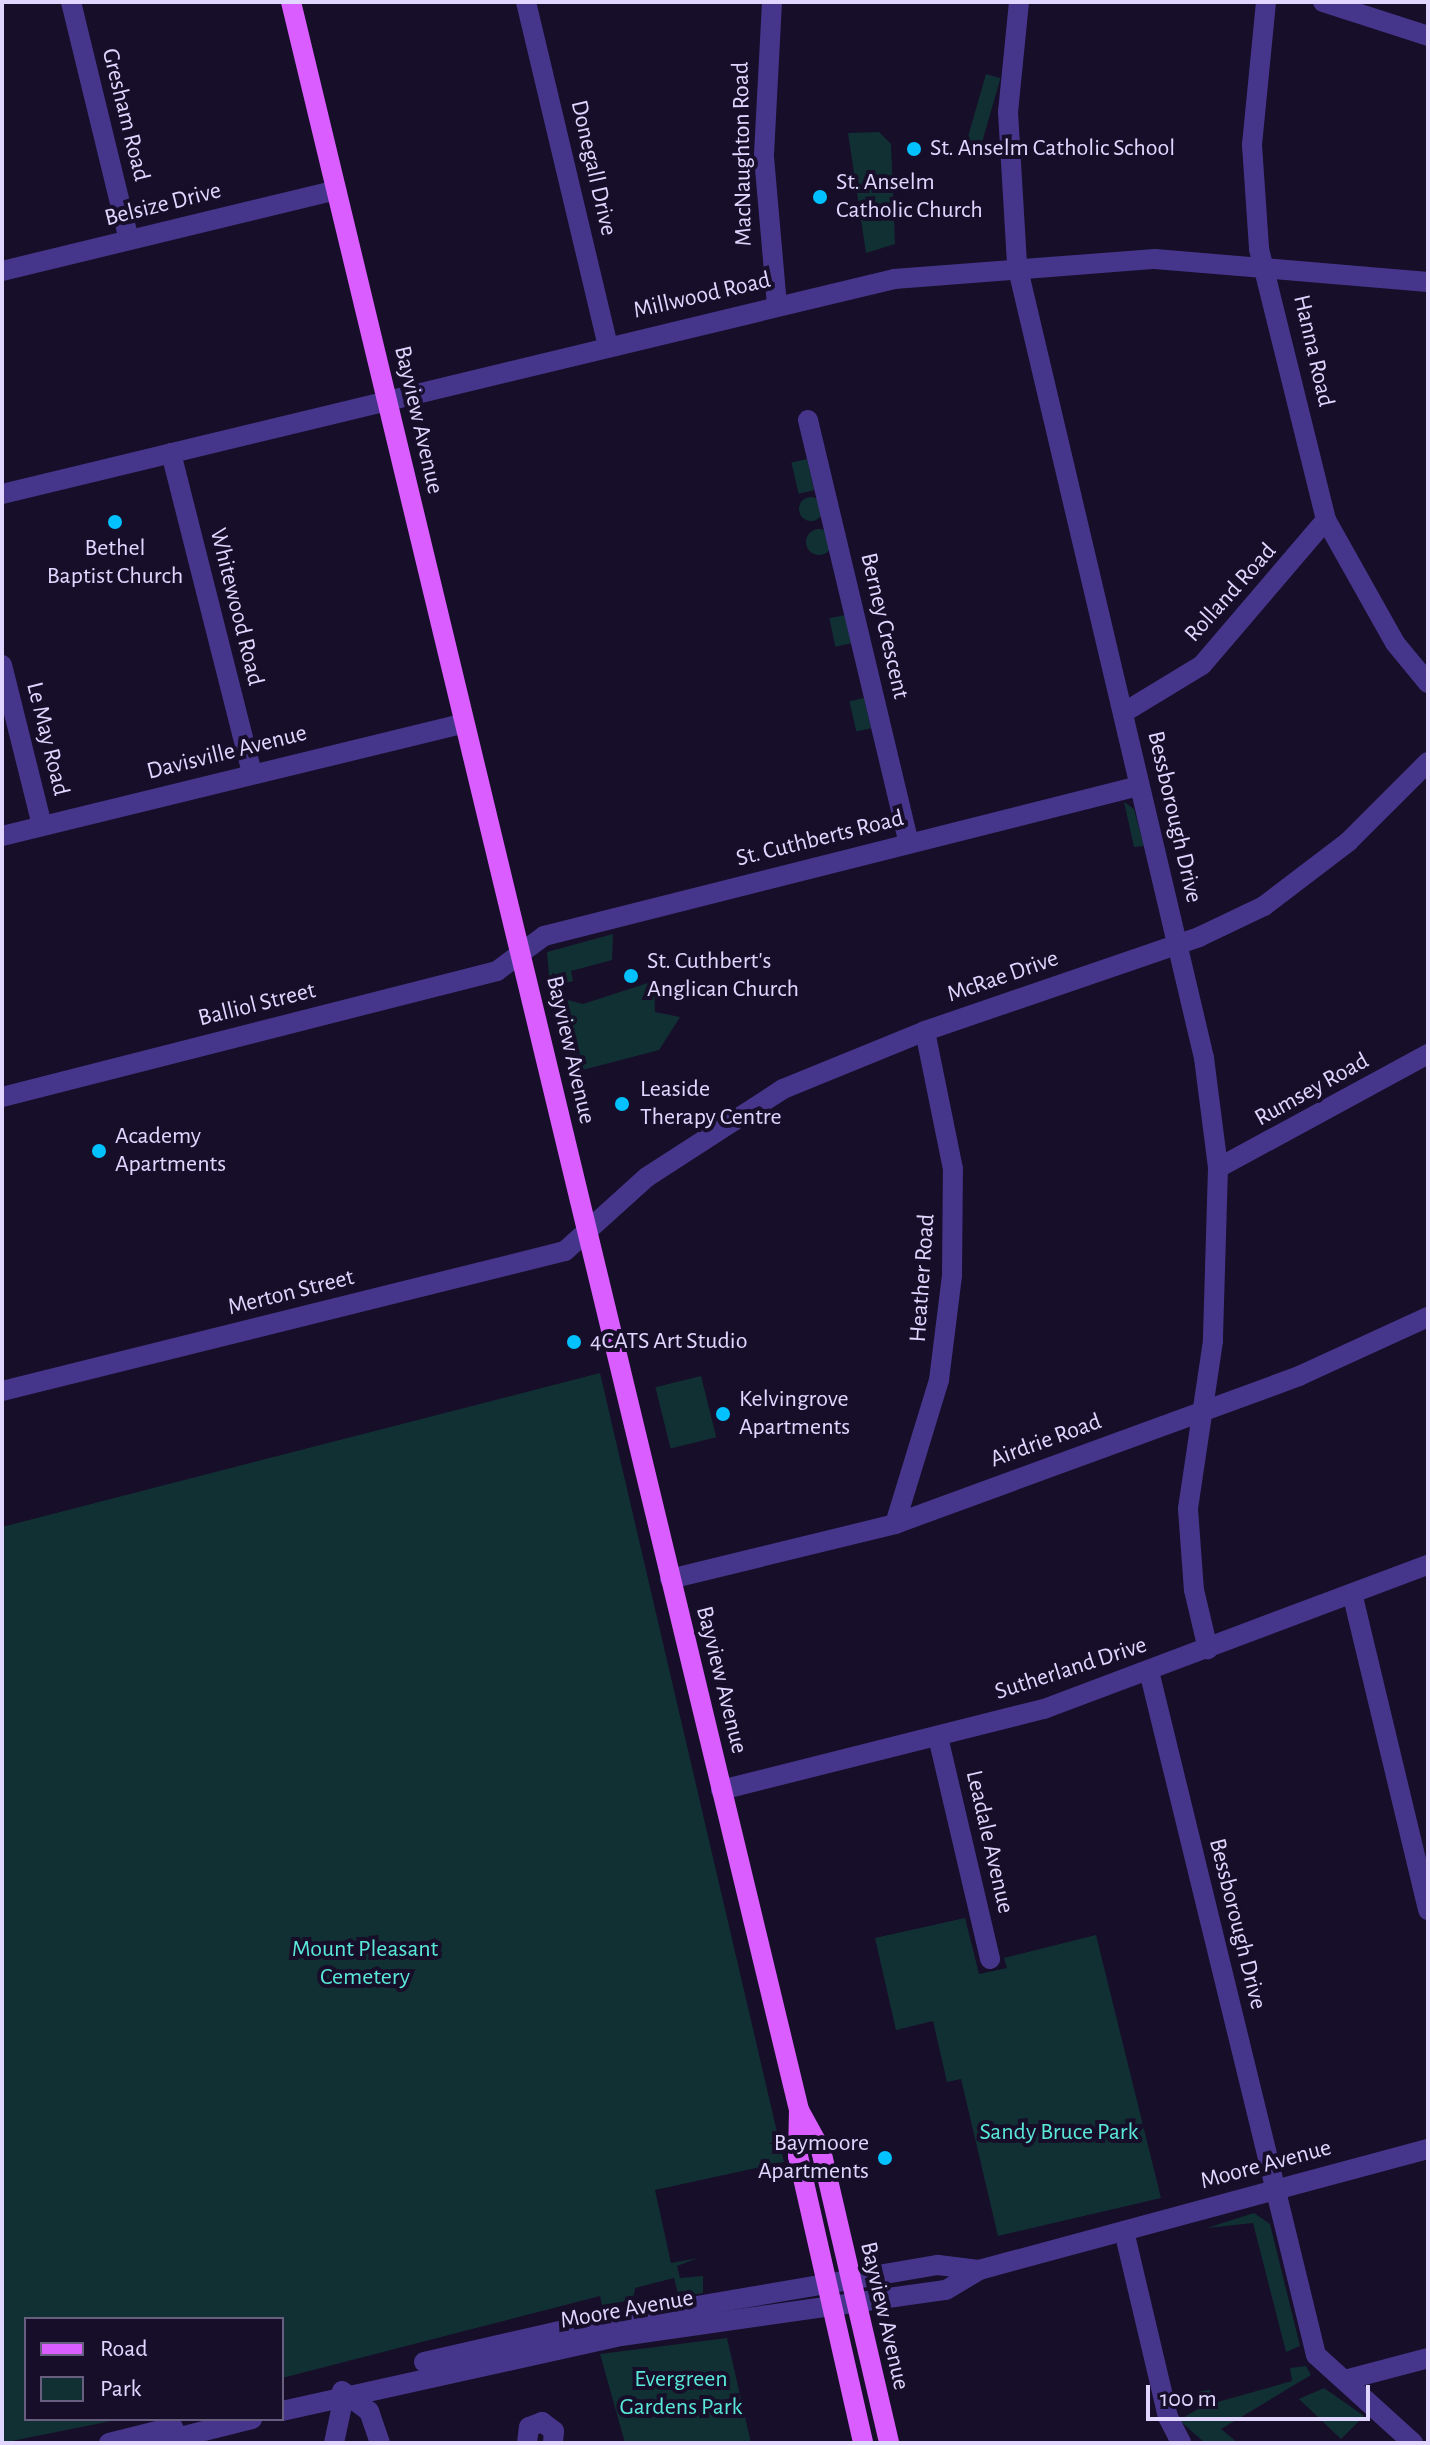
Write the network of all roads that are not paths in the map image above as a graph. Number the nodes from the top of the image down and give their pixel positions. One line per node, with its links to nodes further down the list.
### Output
1 (71, 2): 10 (street, Gresham Road)
2 (291, 2): 9 (main road, Bayview Avenue)
3 (526, 2): 16 (street, Donegall Drive)
4 (772, 2): 15 (street, MacNaughton Road)
5 (1019, 2): 12 (street, Bessborough Drive)
6 (1266, 2): 11 (street, Hanna Road)
7 (1323, 2): 8 (street)
8 (1428, 36)
9 (336, 190): 10 (street, Belsize Drive); 17 (main road, Bayview Avenue)
10 (129, 240): 13 (street, Belsize Drive)
11 (1264, 263): 12 (street, Millwood Road); 14 (street, Millwood Road); 21 (street, Hanna Road)
12 (1017, 265): 15 (street, Millwood Road); 24 (street, Bessborough Drive)
13 (2, 271)
14 (1428, 282)
15 (777, 305): 16 (street, Millwood Road)
16 (608, 345): 17 (street, Millwood Road)
17 (386, 401): 19 (street, Millwood Road); 25 (main road, Bayview Avenue)
18 (808, 420): 31 (street, Berney Crescent)
19 (171, 453): 20 (street, Millwood Road); 27 (street, Whitewood Road)
20 (2, 494)
21 (1326, 520): 23 (street, Hanna Road); 24 (street, Rolland Road)
22 (2, 665): 29 (street, Le May Road)
23 (1428, 683)
24 (1123, 713): 28 (street, Bessborough Drive)
25 (464, 723): 27 (street, Davisville Avenue); 33 (main road, Bayview Avenue)
26 (1428, 762): 32 (street, McRae Drive)
27 (252, 773): 29 (street, Davisville Avenue)
28 (1139, 786): 31 (street, St. Cuthberts Road); 32 (street, Bessborough Drive)
29 (42, 825): 30 (street, Davisville Avenue)
30 (2, 836)
31 (909, 843): 33 (street, St. Cuthberts Road)
32 (1178, 945): 34 (street, McRae Drive); 37 (street, Bessborough Drive)
33 (520, 954): 36 (street, Balliol Street); 38 (main road, Bayview Avenue)
34 (925, 1031): 38 (street, McRae Drive); 42 (street, Heather Road)
35 (1428, 1054): 37 (street, Rumsey Road)
36 (2, 1097)
37 (1218, 1168): 41 (street, Bessborough Drive)
38 (586, 1234): 40 (street, Merton Street); 44 (main road, Bayview Avenue)
39 (1428, 1317): 41 (street, Airdrie Road)
40 (2, 1391)
41 (1203, 1411): 42 (street, Airdrie Road); 46 (street, Bessborough Drive)
42 (895, 1524): 44 (street, Airdrie Road)
43 (1428, 1565): 45 (street, Sutherland Drive)
44 (670, 1579): 49 (main road, Bayview Avenue)
45 (1353, 1597): 46 (street, Sutherland Drive); 50 (street)
46 (1208, 1649): 47 (street, Sutherland Drive)
47 (1149, 1671): 48 (street, Sutherland Drive); 54 (street, Bessborough Drive)
48 (938, 1737): 49 (street, Sutherland Drive); 51 (street, Leadale Avenue)
49 (721, 1790): 52 (main road, Bayview Avenue)
50 (1428, 1910)
51 (990, 1959)
52 (799, 2110): 57 (main road, Bayview Avenue); 58 (main road, Bayview Avenue)
53 (1428, 2149): 54 (street, Moore Avenue)
54 (1273, 2188): 55 (street, Moore Avenue); 63 (street, Bessborough Drive)
55 (1124, 2231): 56 (street, Moore Avenue); 77 (street)
56 (979, 2270): 57 (street, Moore Avenue); 59 (street, Moore Avenue)
57 (850, 2280): 58 (street, Moore Avenue); 59 (main road, Bayview Avenue)
58 (824, 2285): 60 (main road, Bayview Avenue); 61 (street, Moore Avenue)
59 (856, 2307): 60 (street, Moore Avenue); 76 (main road, Bayview Avenue)
60 (830, 2311): 61 (street, Moore Avenue); 75 (main road, Bayview Avenue)
61 (705, 2314): 64 (street, Moore Avenue)
62 (1428, 2358): 63 (street)
63 (1345, 2380): 78 (street, Bessborough Drive)
64 (342, 2390): 65 (street, Moore Avenue); 66 (street, Moore Avenue); 71 (street); 72 (street)
65 (284, 2399)
66 (284, 2410)
67 (196, 2421): 69 (street)
68 (244, 2421): 70 (street)
69 (109, 2443)
70 (156, 2443)
71 (334, 2443)
72 (380, 2443)
73 (527, 2443): 74 (street)
74 (553, 2443)
75 (863, 2443)
76 (889, 2443)
77 (1181, 2443)
78 (1413, 2443)

